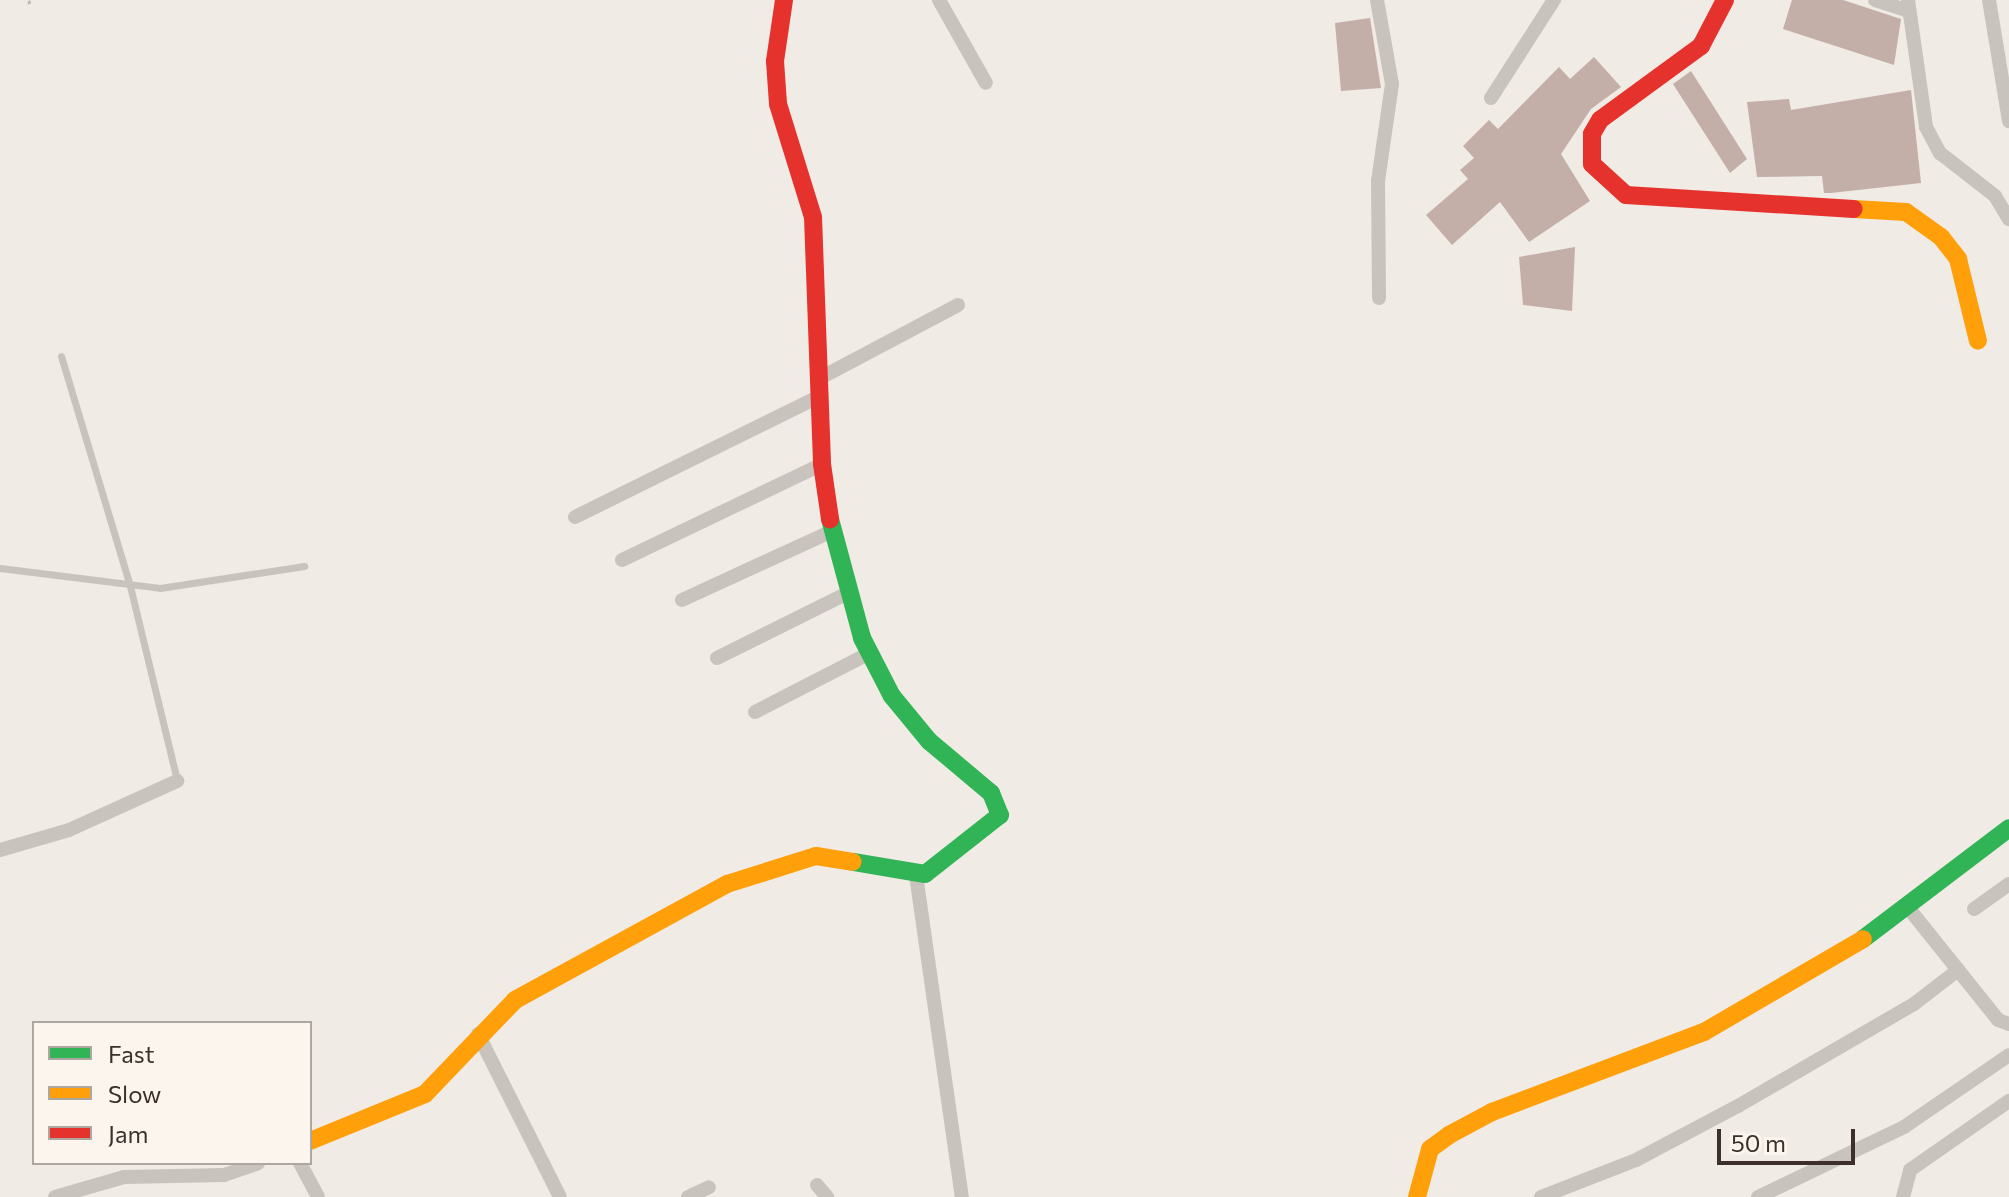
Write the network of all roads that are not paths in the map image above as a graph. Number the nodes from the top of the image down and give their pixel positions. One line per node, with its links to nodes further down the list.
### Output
1 (784, 0): 20 (street)
2 (939, 0): 9 (street)
3 (1377, 0): 16 (street)
4 (1554, 0): 11 (street)
5 (1725, 0): 18 (street)
6 (1875, 0): 8 (street)
7 (1989, 0): 10 (street)
8 (1908, 6): 14 (street)
9 (986, 83)
10 (2006, 87): 12 (street)
11 (1491, 98)
12 (2009, 121)
13 (2009, 185): 14 (street)
14 (1995, 196): 15 (street)
15 (2009, 219)
16 (1379, 298)
17 (958, 305): 20 (street)
18 (1978, 341)
19 (61, 356): 27 (lane)
20 (822, 386): 21 (street); 22 (street)
21 (822, 464): 23 (street); 24 (street)
22 (575, 517)
23 (832, 531): 28 (street); 29 (street)
24 (622, 560)
25 (304, 566): 27 (lane)
26 (0, 568): 27 (lane)
27 (130, 586): 33 (lane)
28 (848, 593): 30 (street); 31 (street)
29 (682, 600)
30 (870, 653): 32 (street); 36 (street)
31 (717, 658)
32 (755, 712)
33 (177, 781): 35 (street)
34 (2009, 828): 38 (street)
35 (0, 850)
36 (916, 875): 42 (street); 55 (street)
37 (2009, 884): 39 (street)
38 (1906, 905): 40 (street); 56 (street)
39 (1974, 909)
40 (1958, 970): 41 (street); 57 (street)
41 (2009, 1024)
42 (478, 1034): 45 (street); 52 (street)
43 (2009, 1055): 58 (street)
44 (2009, 1101): 59 (street)
45 (312, 1140)
46 (252, 1165): 50 (street)
47 (301, 1165): 51 (street)
48 (817, 1185): 54 (street)
49 (709, 1187): 53 (street)
50 (55, 1197)
51 (318, 1197)
52 (560, 1197)
53 (688, 1197)
54 (827, 1197)
55 (962, 1197)
56 (1417, 1197)
57 (1541, 1197)
58 (1758, 1197)
59 (1903, 1197)

